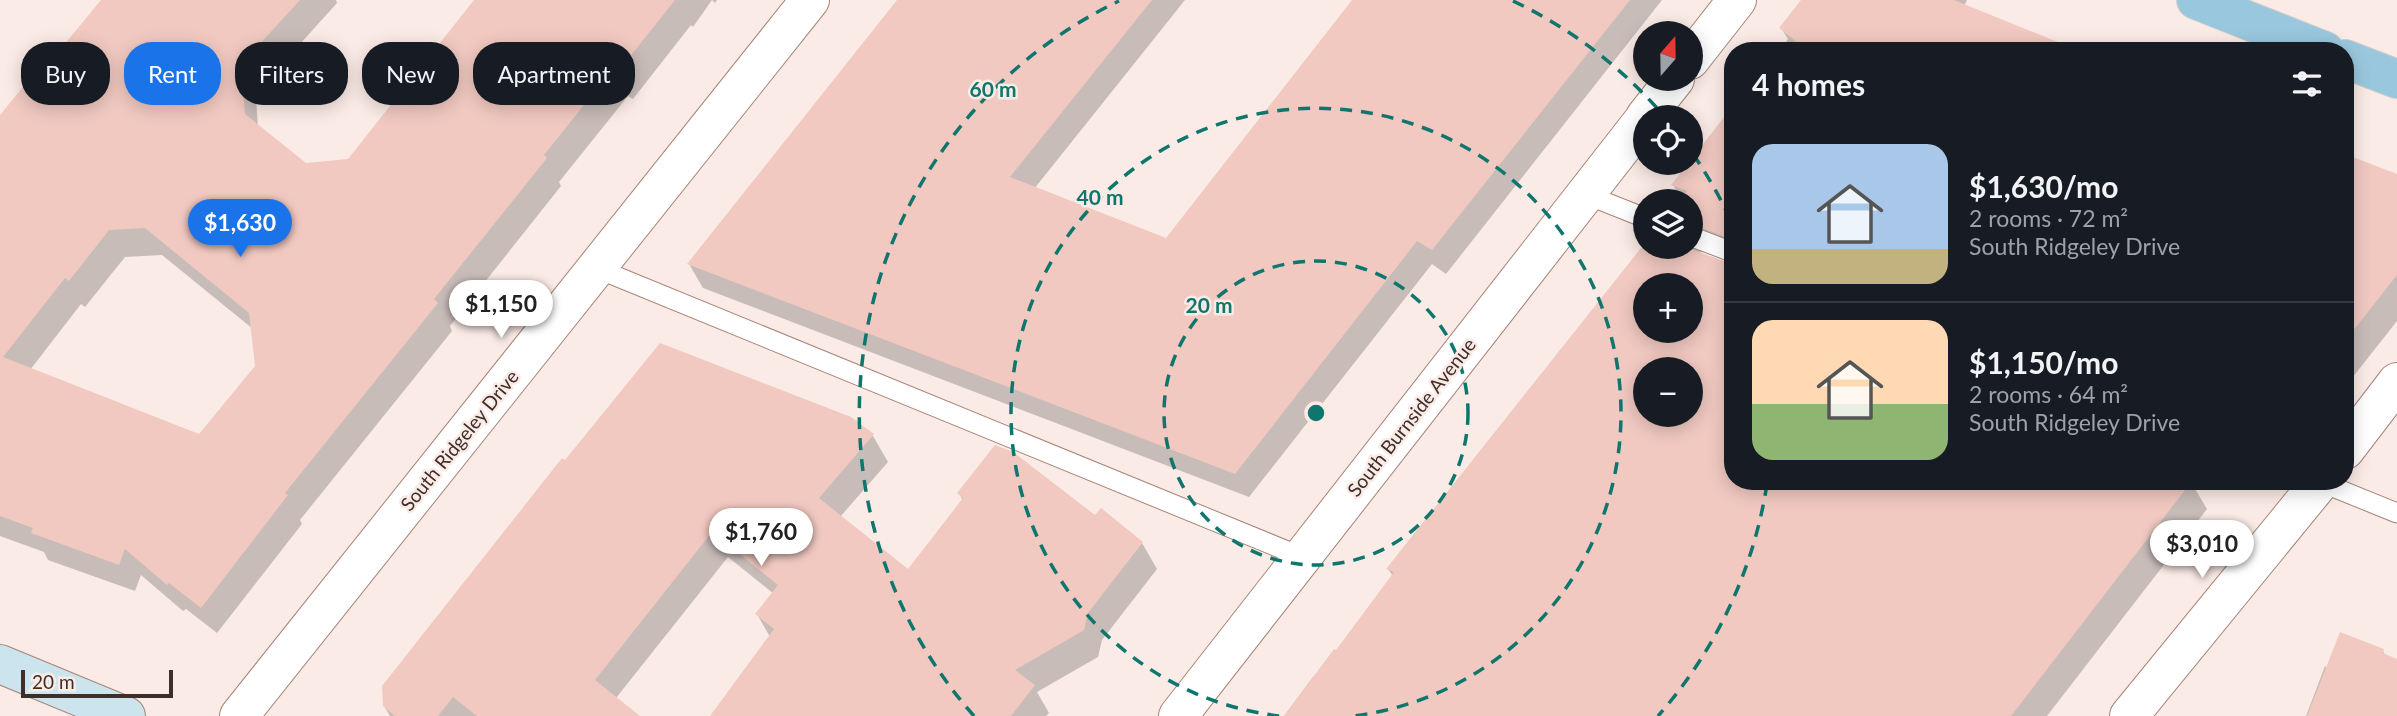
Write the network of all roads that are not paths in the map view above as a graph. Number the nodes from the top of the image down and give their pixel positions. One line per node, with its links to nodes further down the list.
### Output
1 (810, 0): 15 (street, South Ridgeley Drive)
2 (1737, 0): 5 (street)
3 (2196, 0): 4 (main road)
4 (2302, 42)
5 (1703, 43)
6 (2354, 62): 7 (main road)
7 (2397, 79)
8 (1666, 91): 9 (street, South Burnside Avenue)
9 (1655, 105)
10 (1633, 133): 11 (street, South Burnside Avenue)
11 (1585, 194): 12 (lane); 21 (street, South Burnside Avenue)
12 (1633, 213)
13 (1703, 241): 14 (lane)
14 (1724, 249)
15 (596, 268): 21 (lane); 24 (street, South Ridgeley Drive)
16 (2397, 382): 17 (street)
17 (2354, 438)
18 (2313, 490): 26 (street)
19 (2340, 490): 20 (lane)
20 (2397, 513)
21 (1302, 557): 25 (street, South Burnside Avenue)
22 (0, 664): 23 (street)
23 (126, 716)
24 (239, 716)
25 (1178, 716)
26 (2129, 716)

